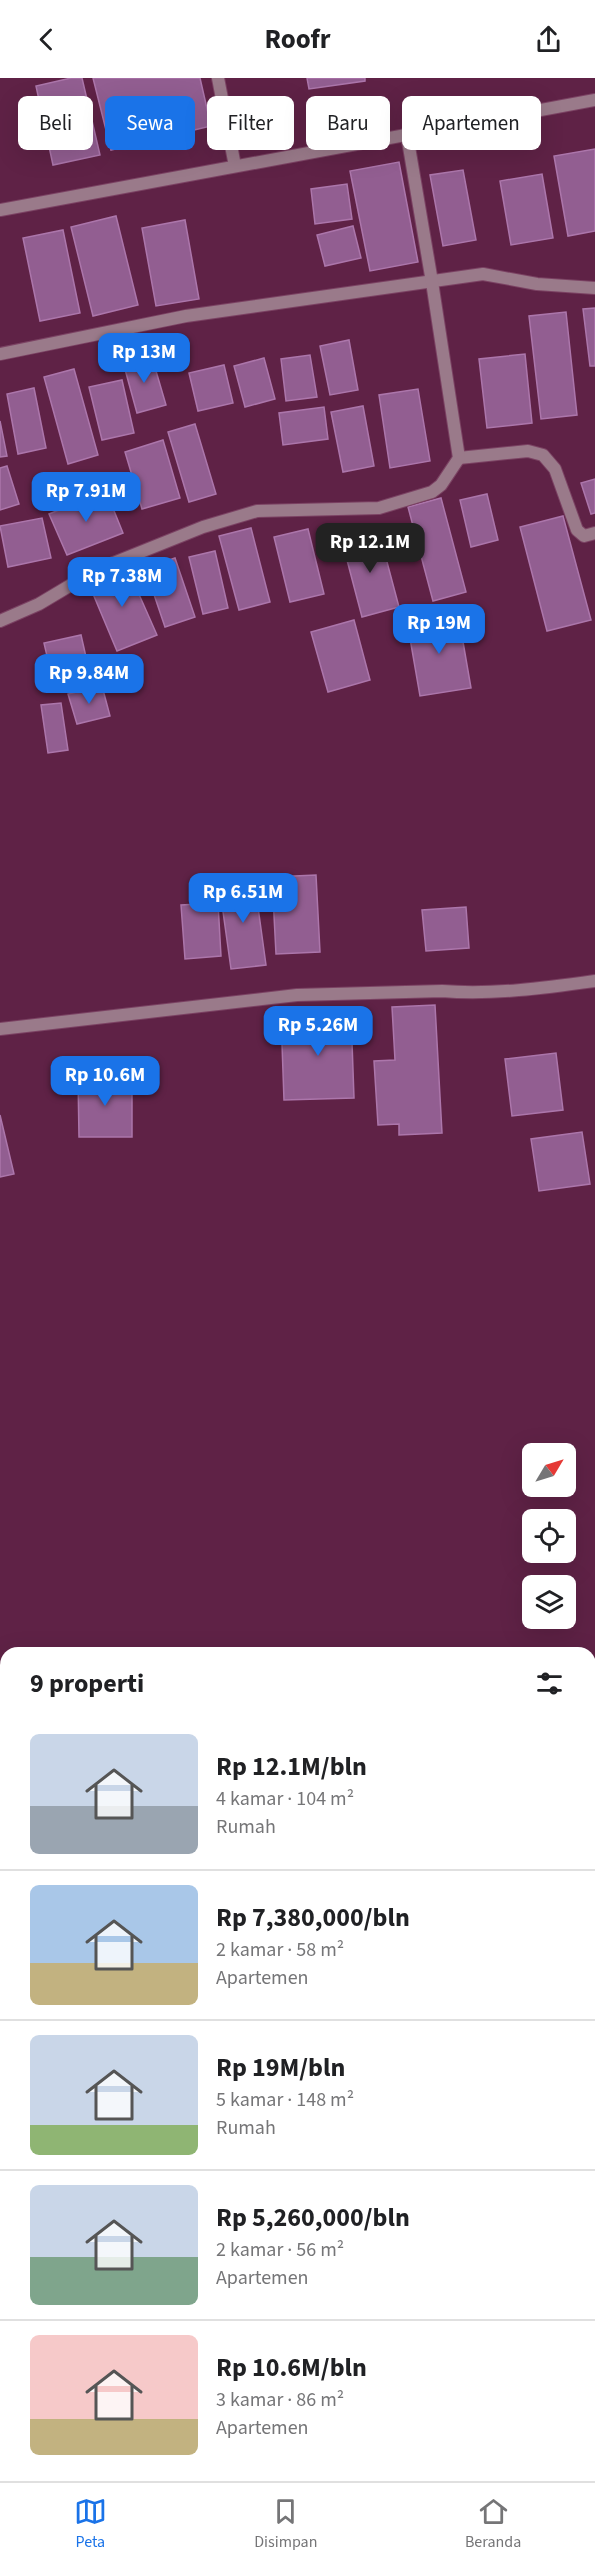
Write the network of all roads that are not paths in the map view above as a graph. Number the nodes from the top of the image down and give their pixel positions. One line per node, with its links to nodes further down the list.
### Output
1 (218, 78): 6 (street)
2 (595, 100): 3 (street)
3 (541, 110)
4 (402, 136): 6 (street)
5 (410, 150): 8 (street)
6 (235, 166): 7 (street)
7 (0, 210)
8 (432, 282): 9 (street); 10 (street); 11 (street)
9 (595, 288)
10 (0, 354)
11 (459, 458): 12 (street); 13 (street)
12 (595, 533)
13 (0, 621)
14 (595, 981): 15 (street)
15 (0, 1029)

